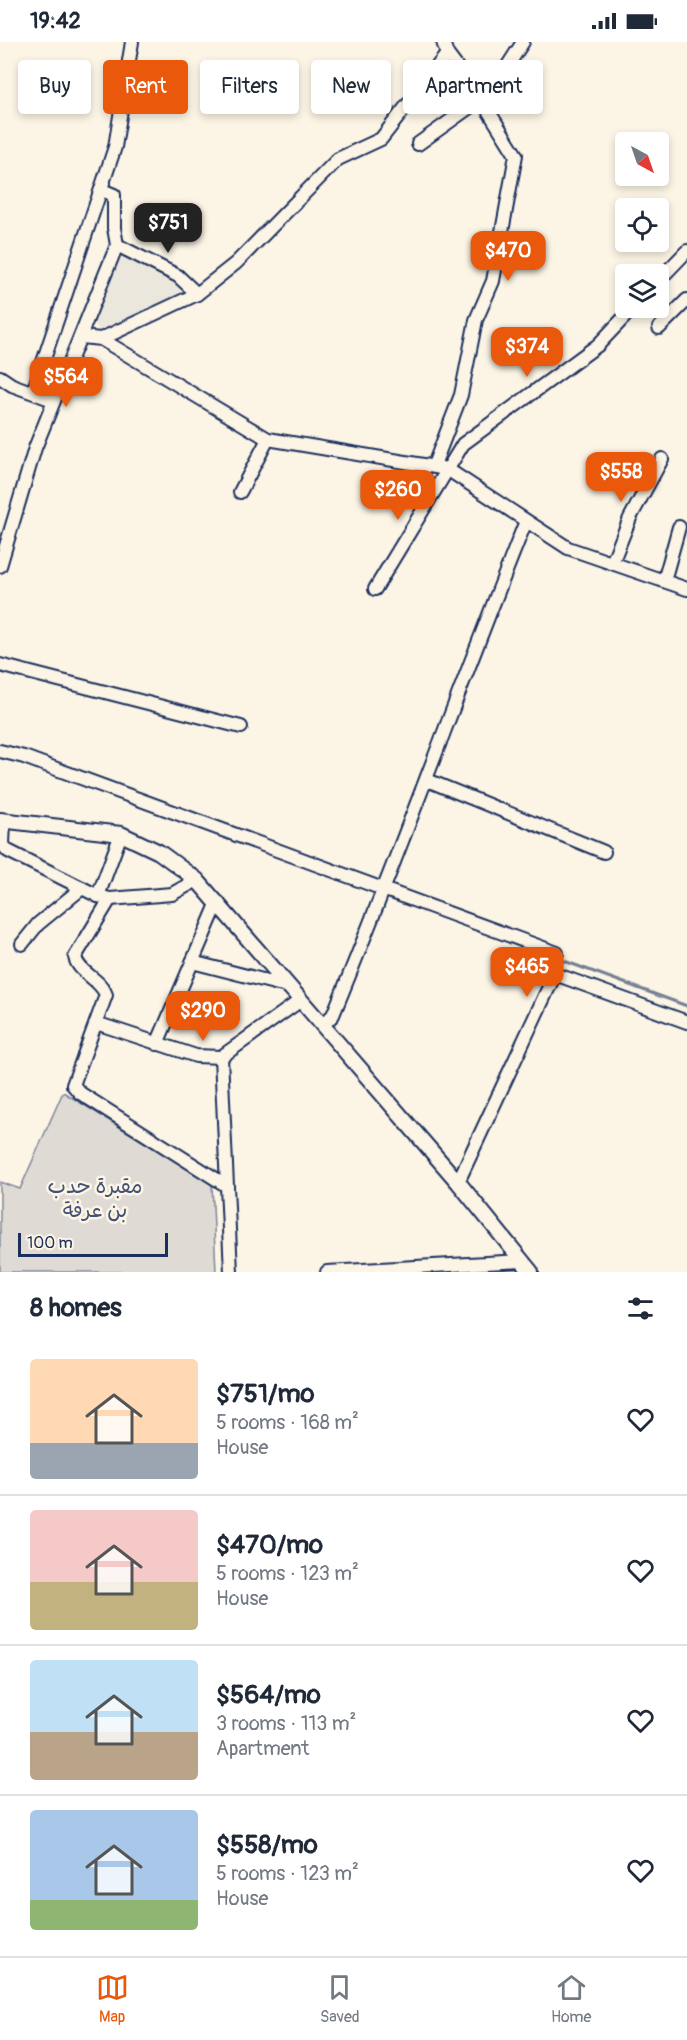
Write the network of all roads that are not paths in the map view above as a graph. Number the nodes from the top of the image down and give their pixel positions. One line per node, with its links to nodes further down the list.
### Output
1 (132, 42): 8 (street)
2 (523, 42): 4 (street)
3 (445, 48): 12 (street)
4 (510, 60)
5 (463, 114): 7 (street)
6 (490, 114): 23 (street)
7 (418, 144)
8 (102, 190): 9 (street); 19 (street)
9 (117, 245): 12 (street); 16 (street)
10 (687, 251): 11 (street)
11 (669, 270)
12 (197, 294): 17 (street)
13 (687, 300): 15 (street)
14 (624, 318): 24 (street)
15 (659, 328)
16 (81, 337): 17 (street); 20 (street)
17 (101, 339): 21 (street)
18 (0, 377): 19 (street)
19 (33, 393): 20 (street)
20 (53, 400): 29 (street)
21 (268, 439): 23 (street); 25 (street)
22 (662, 459): 28 (street)
23 (434, 465): 24 (street)
24 (447, 469): 26 (street); 31 (street)
25 (240, 492)
26 (525, 521): 28 (street); 36 (street)
27 (679, 527): 30 (street)
28 (612, 563): 30 (street)
29 (0, 566)
30 (664, 581): 32 (street)
31 (375, 589)
32 (687, 589)
33 (0, 665): 34 (street)
34 (241, 727)
35 (0, 752): 42 (street)
36 (427, 780): 39 (street); 42 (street)
37 (2, 820): 38 (street); 41 (street)
38 (121, 834): 40 (street); 43 (street)
39 (604, 852)
40 (196, 880): 43 (street); 44 (street)
41 (82, 888): 43 (street); 45 (street)
42 (385, 888): 46 (street); 52 (street)
43 (104, 897): 51 (street)
44 (218, 902): 47 (street); 48 (street)
45 (22, 944)
46 (557, 953)
47 (192, 962): 48 (street); 53 (street)
48 (290, 987): 49 (street)
49 (301, 1000): 52 (street); 54 (street)
50 (687, 1022): 55 (street)
51 (96, 1023): 53 (street); 56 (street)
52 (322, 1025): 55 (street)
53 (157, 1044): 54 (street)
54 (221, 1057): 56 (street)
55 (458, 1182): 57 (street)
56 (227, 1186): 58 (street)
57 (526, 1266): 59 (street)
58 (231, 1272)
59 (327, 1272)

